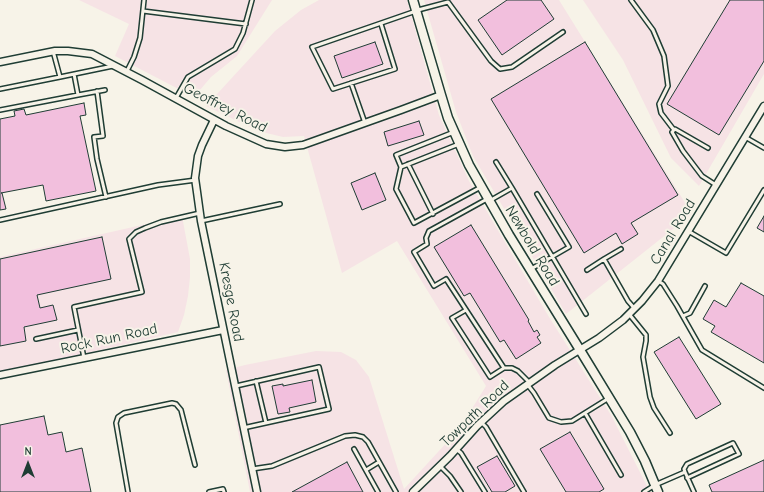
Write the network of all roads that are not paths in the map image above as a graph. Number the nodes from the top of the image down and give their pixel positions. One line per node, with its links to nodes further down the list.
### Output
1 (144, 0): 7 (lane)
2 (252, 0): 9 (lane)
3 (413, 0): 8 (main road, Newbold Road)
4 (453, 0): 6 (lane)
5 (631, 0): 29 (lane)
6 (448, 2): 8 (lane); 11 (lane)
7 (143, 11): 9 (lane); 15 (lane)
8 (416, 11): 10 (lane); 23 (main road, Newbold Road)
9 (246, 24): 24 (lane)
10 (381, 24): 18 (lane); 18 (lane)
11 (563, 32)
12 (53, 51): 13 (street, Geoffrey Road); 14 (street, Geoffrey Road); 17 (lane)
13 (0, 62)
14 (116, 66): 15 (street, Geoffrey Road); 16 (lane)
15 (127, 71): 24 (street, Geoffrey Road)
16 (74, 74): 17 (lane); 22 (lane)
17 (60, 77): 19 (lane)
18 (351, 84): 28 (lane)
19 (0, 89)
20 (105, 90): 21 (lane)
21 (97, 91): 22 (lane); 44 (lane)
22 (78, 95): 26 (lane)
23 (441, 95): 28 (street, Geoffrey Road); 30 (main road, Newbold Road)
24 (176, 98): 27 (street, Geoffrey Road)
25 (764, 106): 31 (street, Canal Road)
26 (0, 110)
27 (214, 120): 28 (street, Geoffrey Road); 38 (street, Kresge Road)
28 (364, 123)
29 (674, 130): 33 (lane); 39 (lane)
30 (454, 132): 32 (main road, Newbold Road); 37 (lane)
31 (745, 137): 34 (lane); 39 (street, Canal Road)
32 (459, 143): 36 (lane); 40 (main road, Newbold Road)
33 (708, 148)
34 (764, 148)
35 (496, 162): 41 (lane)
36 (408, 164): 37 (lane); 48 (lane)
37 (401, 167): 48 (lane)
38 (196, 180): 44 (lane); 47 (street, Kresge Road)
39 (716, 185): 51 (street, Canal Road)
40 (481, 187): 45 (main road, Newbold Road); 48 (lane)
41 (512, 188): 45 (lane); 53 (lane)
42 (764, 190): 51 (lane)
43 (537, 194): 53 (lane)
44 (106, 196): 49 (lane)
45 (488, 200): 55 (main road, Newbold Road); 60 (lane)
46 (280, 204): 50 (lane)
47 (200, 213): 50 (street, Kresge Road); 64 (lane)
48 (433, 214)
49 (0, 220)
50 (201, 220): 65 (street, Kresge Road)
51 (688, 231): 57 (street, Canal Road)
52 (621, 249): 54 (lane)
53 (553, 256): 55 (lane); 61 (lane)
54 (604, 259): 56 (lane); 59 (lane)
55 (531, 269): 67 (main road, Newbold Road)
56 (587, 270)
57 (658, 280): 59 (street, Canal Road); 63 (lane)
58 (705, 286): 63 (lane)
59 (635, 309): 62 (street, Canal Road)
60 (466, 310): 69 (lane); 69 (lane)
61 (586, 314)
62 (629, 314): 67 (street, Canal Road); 80 (lane)
63 (683, 316): 74 (lane)
64 (78, 330): 66 (lane); 68 (lane)
65 (223, 330): 68 (street, Rock Run Road); 73 (street, Kresge Road)
66 (36, 339)
67 (580, 350): 72 (street, Towpath Road); 75 (main road, Newbold Road)
68 (84, 358): 70 (street, Rock Run Road)
69 (504, 368): 72 (lane)
70 (0, 376)
71 (256, 381): 73 (lane); 78 (lane); 78 (lane)
72 (528, 383): 76 (lane); 77 (street, Towpath Road)
73 (235, 386): 79 (street, Kresge Road)
74 (764, 388)
75 (609, 398): 76 (lane); 91 (main road, Newbold Road)
76 (585, 413): 89 (lane)
77 (481, 422): 82 (street, Towpath Road); 101 (lane)
78 (266, 423): 79 (lane)
79 (243, 428): 86 (street, Kresge Road)
80 (670, 433)
81 (354, 449): 87 (lane)
82 (456, 449): 85 (street, Towpath Road); 100 (lane)
83 (379, 462): 86 (lane); 87 (lane); 97 (lane)
84 (195, 465): 93 (lane)
85 (440, 466): 98 (street, Towpath Road); 99 (lane)
86 (252, 470): 95 (street, Kresge Road)
87 (366, 470): 96 (lane)
88 (685, 472): 90 (lane); 90 (lane); 91 (lane)
89 (621, 475)
90 (688, 478): 103 (lane)
91 (657, 488): 102 (lane)
92 (224, 490): 94 (lane)
93 (128, 492)
94 (209, 492)
95 (257, 492)
96 (378, 492)
97 (396, 492)
98 (413, 492)
99 (461, 492)
100 (485, 492)
101 (524, 492)
102 (644, 492)
103 (694, 492)

